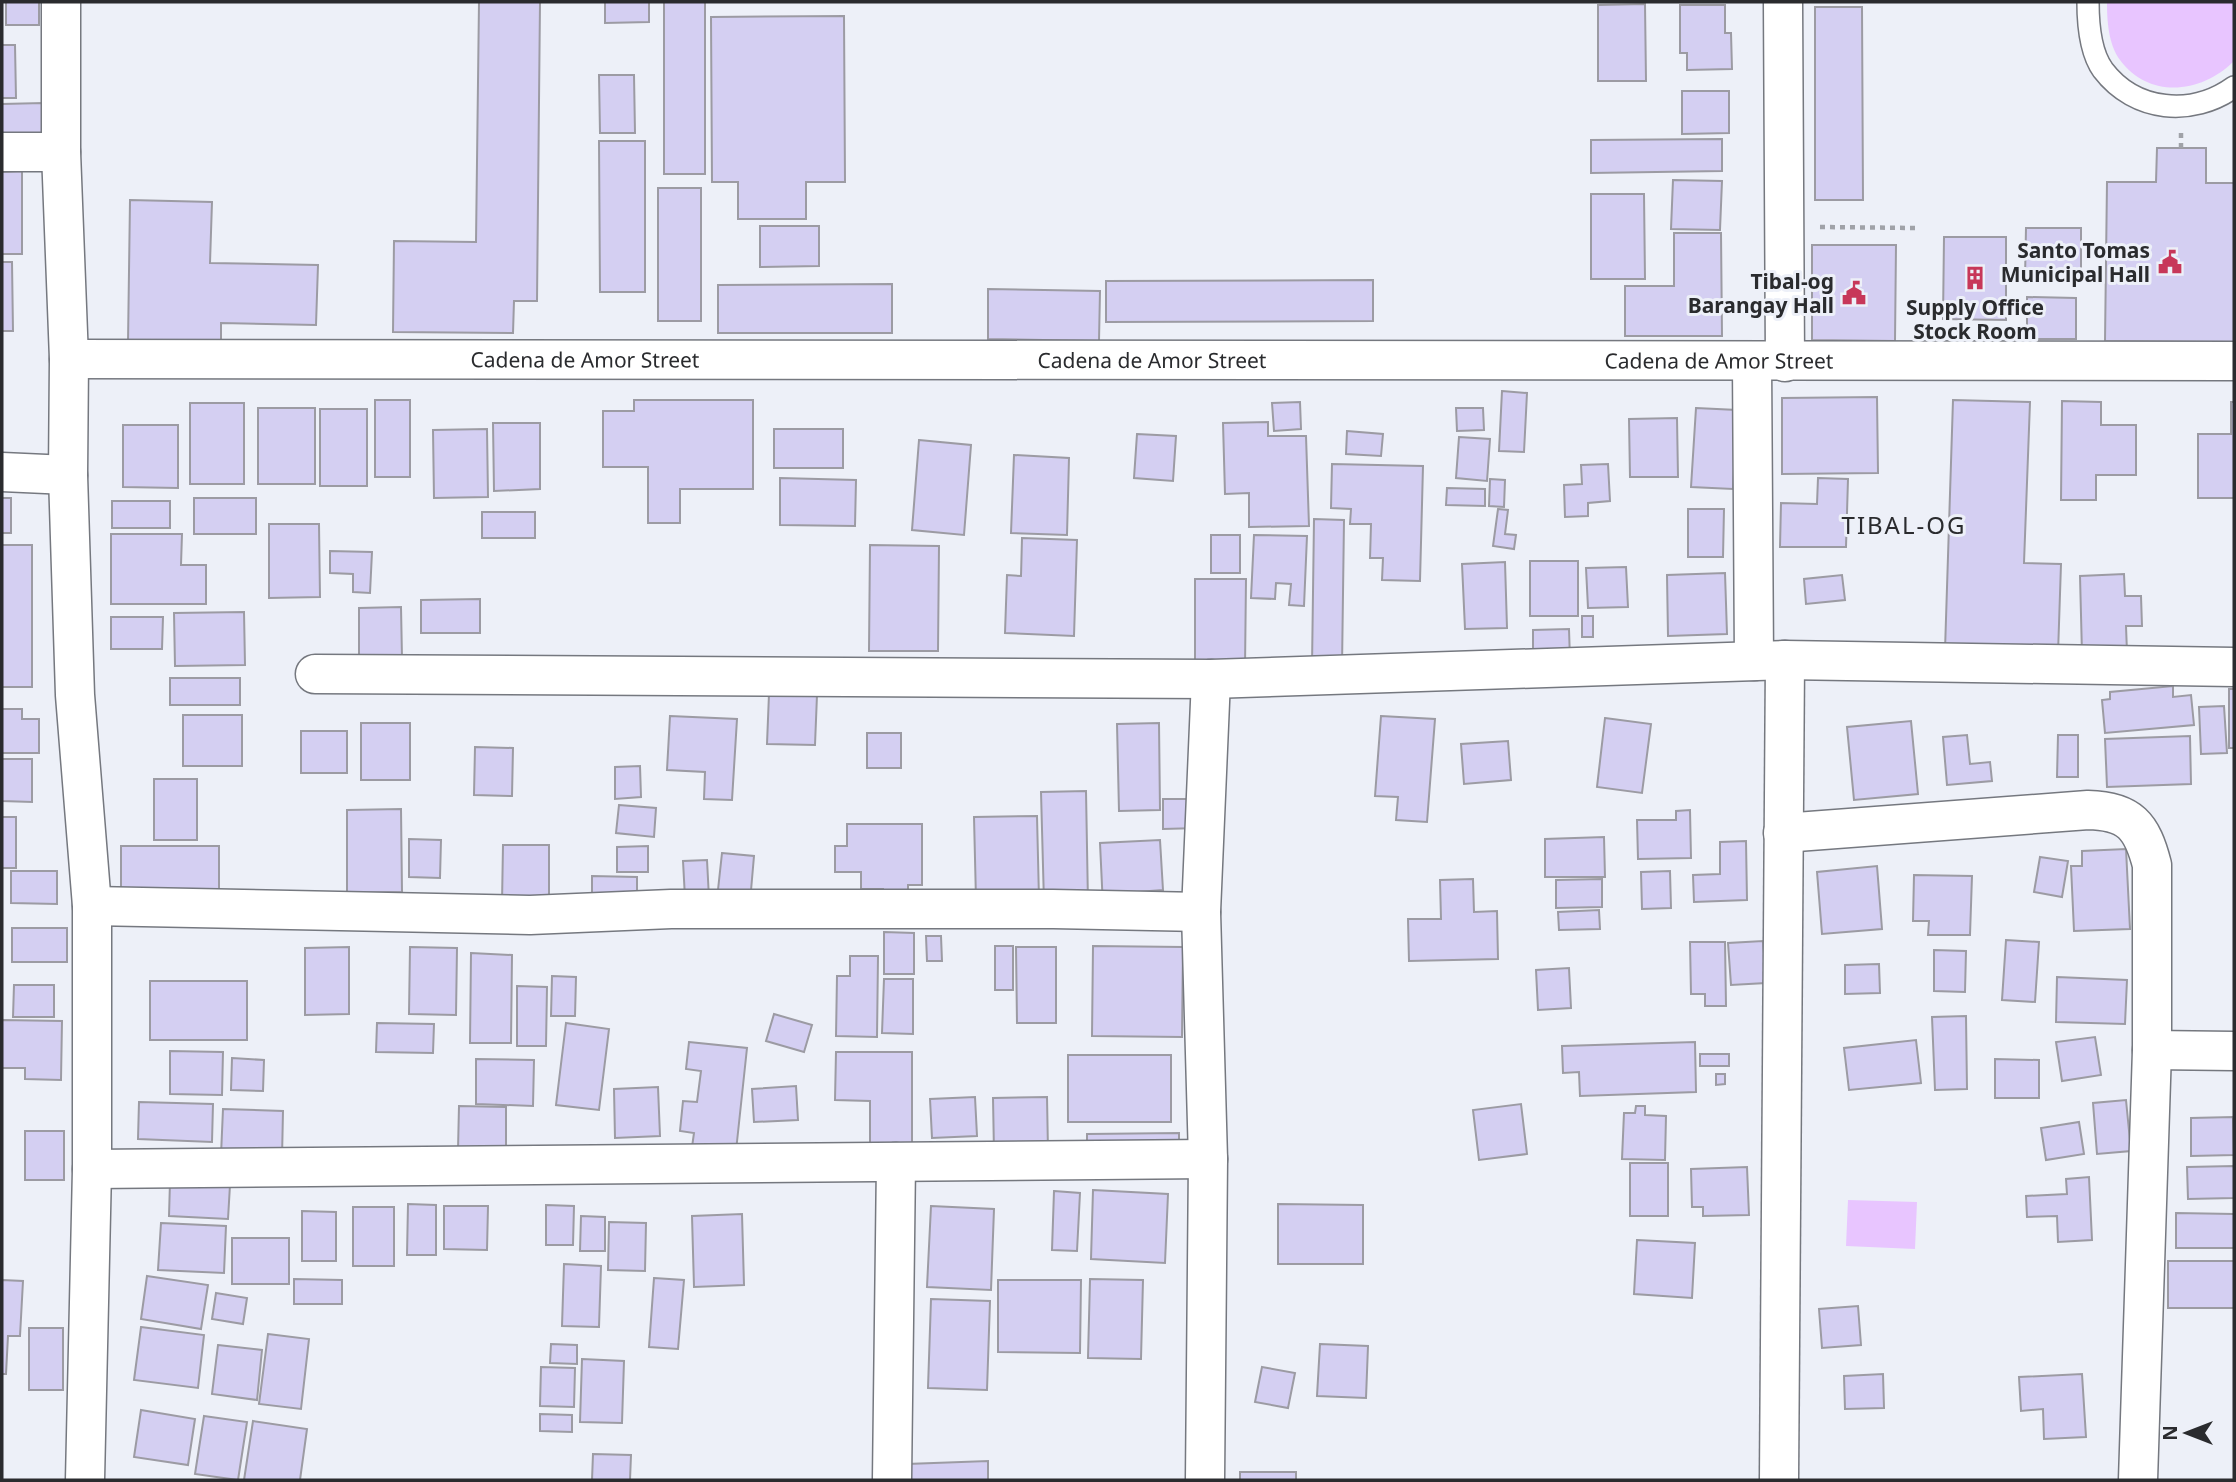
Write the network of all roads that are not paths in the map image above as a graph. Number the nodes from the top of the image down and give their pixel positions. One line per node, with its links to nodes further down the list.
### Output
1 (61, 2): 6 (street)
2 (1783, 2): 9 (street)
3 (2088, 2): 4 (lane)
4 (2234, 87)
5 (2, 152): 6 (street)
6 (61, 152): 7 (street)
7 (69, 359): 9 (street, Cadena de Amor Street); 11 (street)
8 (2234, 361): 9 (street, Cadena de Amor Street)
9 (1768, 362): 12 (street)
10 (2, 472): 11 (street)
11 (68, 475): 17 (street)
12 (1770, 660): 13 (street); 15 (street); 16 (street)
13 (2234, 667)
14 (315, 674): 15 (street)
15 (1211, 679): 18 (street)
16 (1783, 833): 19 (street); 27 (street)
17 (92, 906): 18 (street); 23 (street)
18 (1201, 912): 21 (street)
19 (2152, 1050): 20 (street); 28 (street)
20 (2234, 1051)
21 (1208, 1159): 22 (street); 26 (street)
22 (896, 1162): 23 (street); 25 (street)
23 (92, 1169): 24 (street)
24 (85, 1480)
25 (892, 1480)
26 (1205, 1480)
27 (1779, 1480)
28 (2138, 1480)

